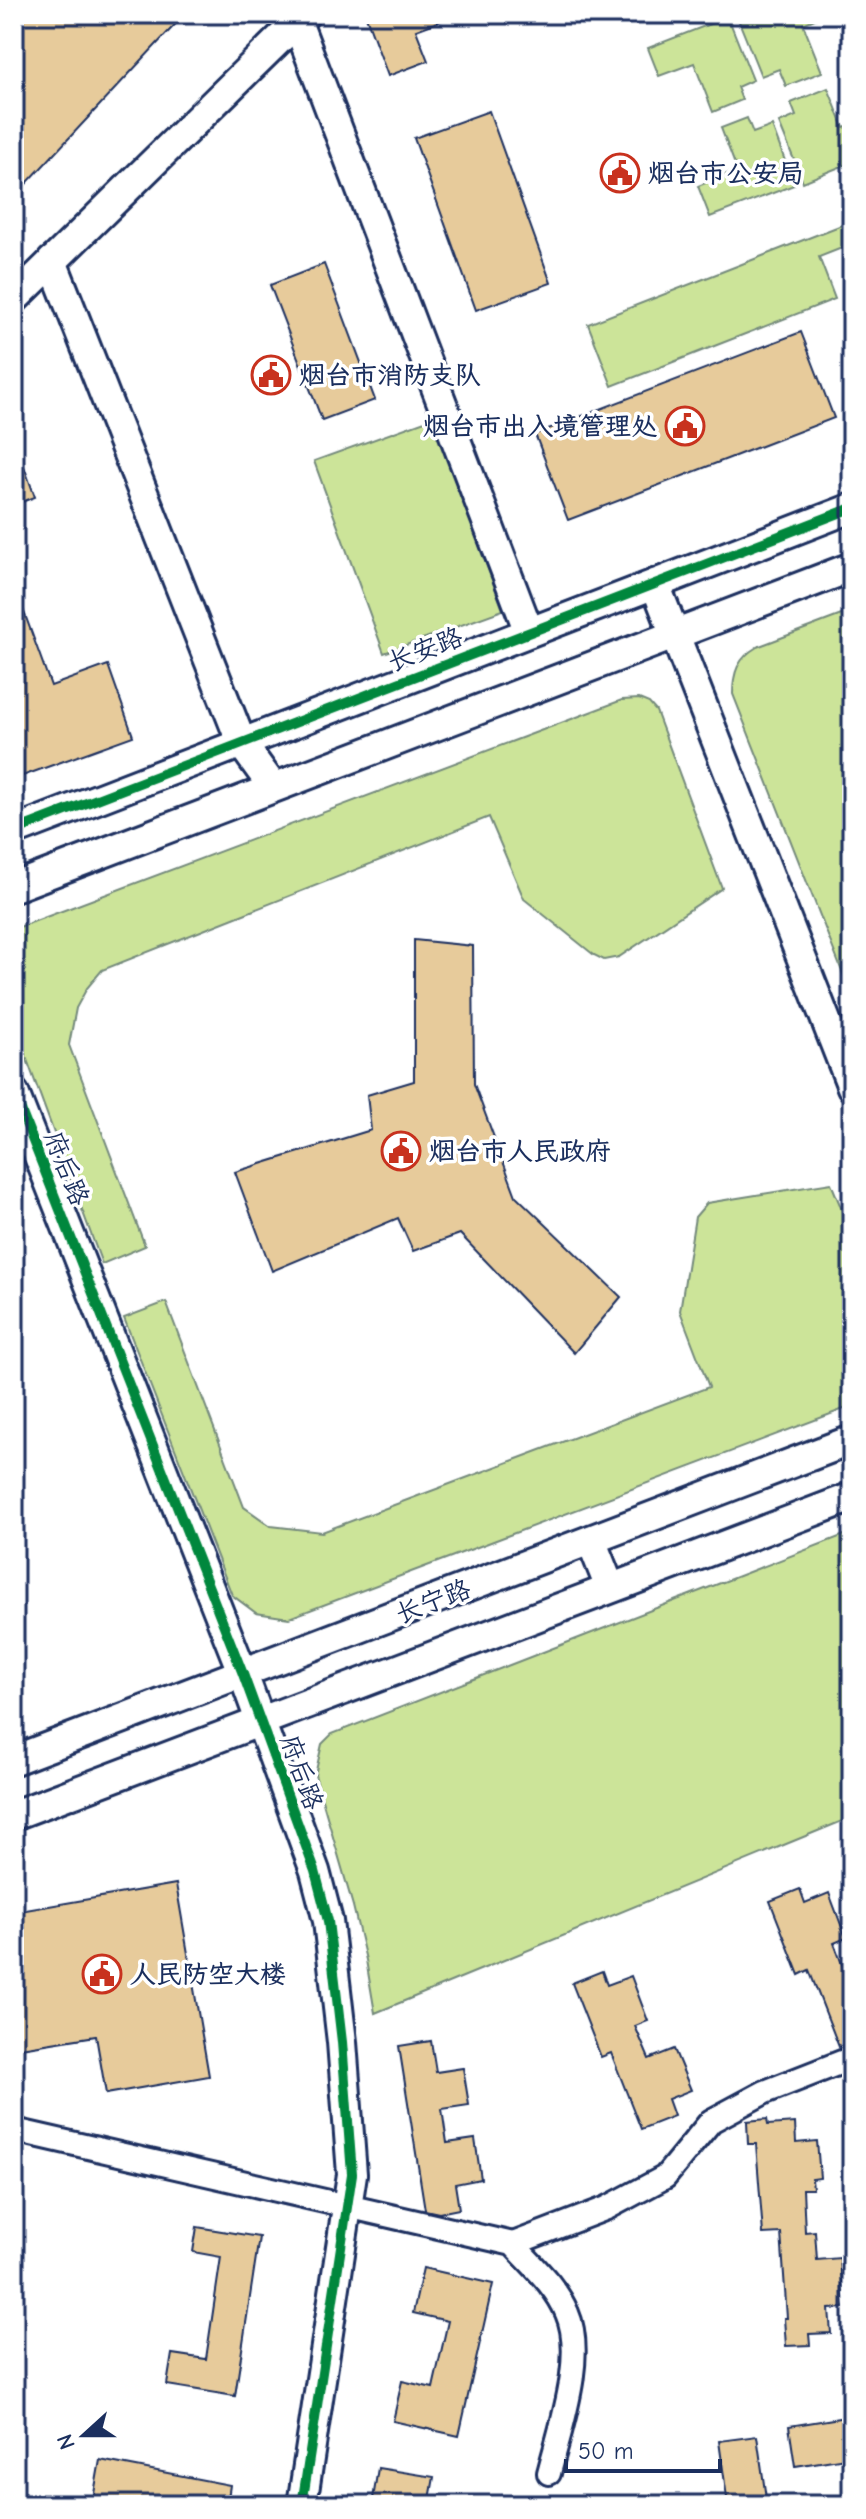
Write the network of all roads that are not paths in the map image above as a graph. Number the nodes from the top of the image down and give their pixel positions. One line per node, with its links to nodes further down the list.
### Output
1 (301, 18): 2 (street); 7 (street)
2 (52, 261): 3 (street); 9 (street)
3 (14, 299)
4 (852, 508): 6 (street, 长安路)
5 (852, 567): 8 (street)
6 (655, 584): 7 (street, 长安路); 8 (street)
7 (529, 632): 9 (street, 长安路)
8 (673, 633): 10 (street); 13 (street)
9 (242, 744): 10 (street); 11 (street, 长安路)
10 (273, 787): 12 (street)
11 (14, 831)
12 (14, 887)
13 (852, 1087)
14 (14, 1093): 19 (street, 府后路)
15 (852, 1440): 17 (street, 长宁路)
16 (852, 1497): 18 (street, 长宁路)
17 (591, 1540): 18 (street); 19 (street, 长宁路)
18 (610, 1588): 20 (street, 长宁路)
19 (243, 1674): 20 (street, 府后路); 21 (street, 长宁路)
20 (260, 1720): 22 (street, 长宁路); 25 (street, 府后路)
21 (14, 1760)
22 (14, 1815)
23 (852, 2058): 26 (street)
24 (14, 2130): 25 (street)
25 (349, 2206): 26 (street); 28 (street, 府后路)
26 (513, 2244): 27 (street)
27 (549, 2473)
28 (302, 2505)

